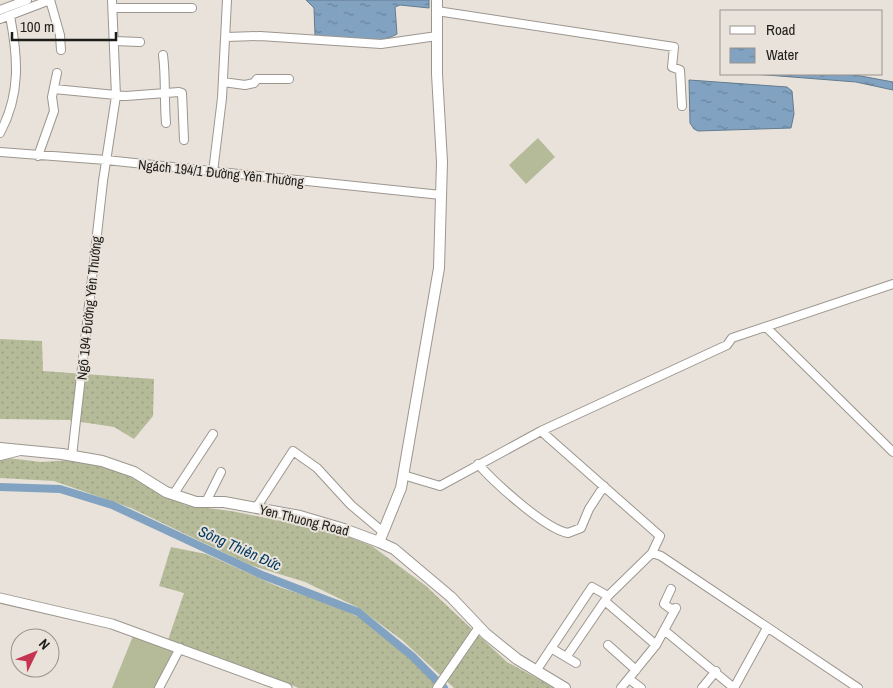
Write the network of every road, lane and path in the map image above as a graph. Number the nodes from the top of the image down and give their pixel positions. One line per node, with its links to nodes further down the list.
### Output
1 (27, 0): 7 (street)
2 (50, 0): 9 (street); 15 (street)
3 (227, 0): 12 (street)
4 (437, 0): 8 (main road)
5 (113, 4): 6 (street); 13 (street, Ngõ 194 Đường Yên Thường)
6 (192, 8)
7 (0, 10)
8 (437, 11): 11 (main road); 23 (street)
9 (10, 16): 10 (street); 25 (street)
10 (0, 19)
11 (437, 36): 12 (street); 31 (main road)
12 (226, 37): 19 (street)
13 (114, 41): 14 (street); 22 (street, Ngõ 194 Đường Yên Thường)
14 (140, 42)
15 (61, 50)
16 (163, 55): 21 (street)
17 (57, 73): 20 (street)
18 (289, 79): 19 (street)
19 (223, 82): 30 (street)
20 (54, 89): 22 (street); 28 (street)
21 (166, 93): 22 (street); 24 (street); 26 (street)
22 (116, 96): 29 (street, Ngõ 194 Đường Yên Thường)
23 (682, 106)
24 (166, 122)
25 (0, 133)
26 (184, 140)
27 (0, 152): 28 (street, Ngách 194/1 Đường Yên Thường)
28 (38, 156): 29 (street, Ngách 194/1 Đường Yên Thường)
29 (106, 160): 30 (street, Ngách 194/1 Đường Yên Thường); 40 (street, Ngõ 194 Đường Yên Thường)
30 (213, 172): 31 (street, Ngách 194/1 Đường Yên Thường)
31 (441, 195): 43 (main road)
32 (893, 284): 33 (street)
33 (766, 327): 34 (street); 38 (street)
34 (541, 431): 41 (street); 44 (street)
35 (213, 434): 45 (street)
36 (0, 448): 37 (main road, Yen Thuong Road)
37 (20, 451): 39 (street); 40 (main road, Yen Thuong Road)
38 (893, 452)
39 (0, 456)
40 (72, 456): 45 (main road, Yen Thuong Road)
41 (478, 464): 43 (street); 44 (street)
42 (221, 472): 46 (street)
43 (403, 475): 48 (main road)
44 (604, 486): 49 (street)
45 (173, 495): 46 (main road, Yen Thuong Road)
46 (206, 502): 47 (main road, Yen Thuong Road)
47 (256, 508): 48 (main road, Yen Thuong Road); 48 (street)
48 (381, 537): 53 (main road, Yen Thuong Road)
49 (652, 553): 52 (street); 54 (street)
50 (671, 589): 55 (street)
51 (0, 598): 58 (street)
52 (607, 599): 57 (street); 59 (street); 60 (street)
53 (479, 627): 63 (main road, Yen Thuong Road); 66 (street)
54 (767, 628): 73 (street); 74 (street)
55 (664, 630): 57 (street); 64 (street)
56 (608, 645): 62 (street)
57 (656, 645): 62 (street)
58 (180, 648): 67 (street); 68 (street)
59 (551, 648): 60 (street); 63 (street)
60 (567, 656): 61 (street)
61 (576, 663)
62 (636, 670): 65 (street)
63 (536, 671): 69 (main road, Yen Thuong Road)
64 (716, 671): 72 (street); 73 (street)
65 (629, 679): 70 (street); 71 (street)
66 (438, 687)
67 (159, 688)
68 (287, 688)
69 (565, 688)
70 (621, 688)
71 (641, 688)
72 (702, 688)
73 (734, 688)
74 (858, 688)

